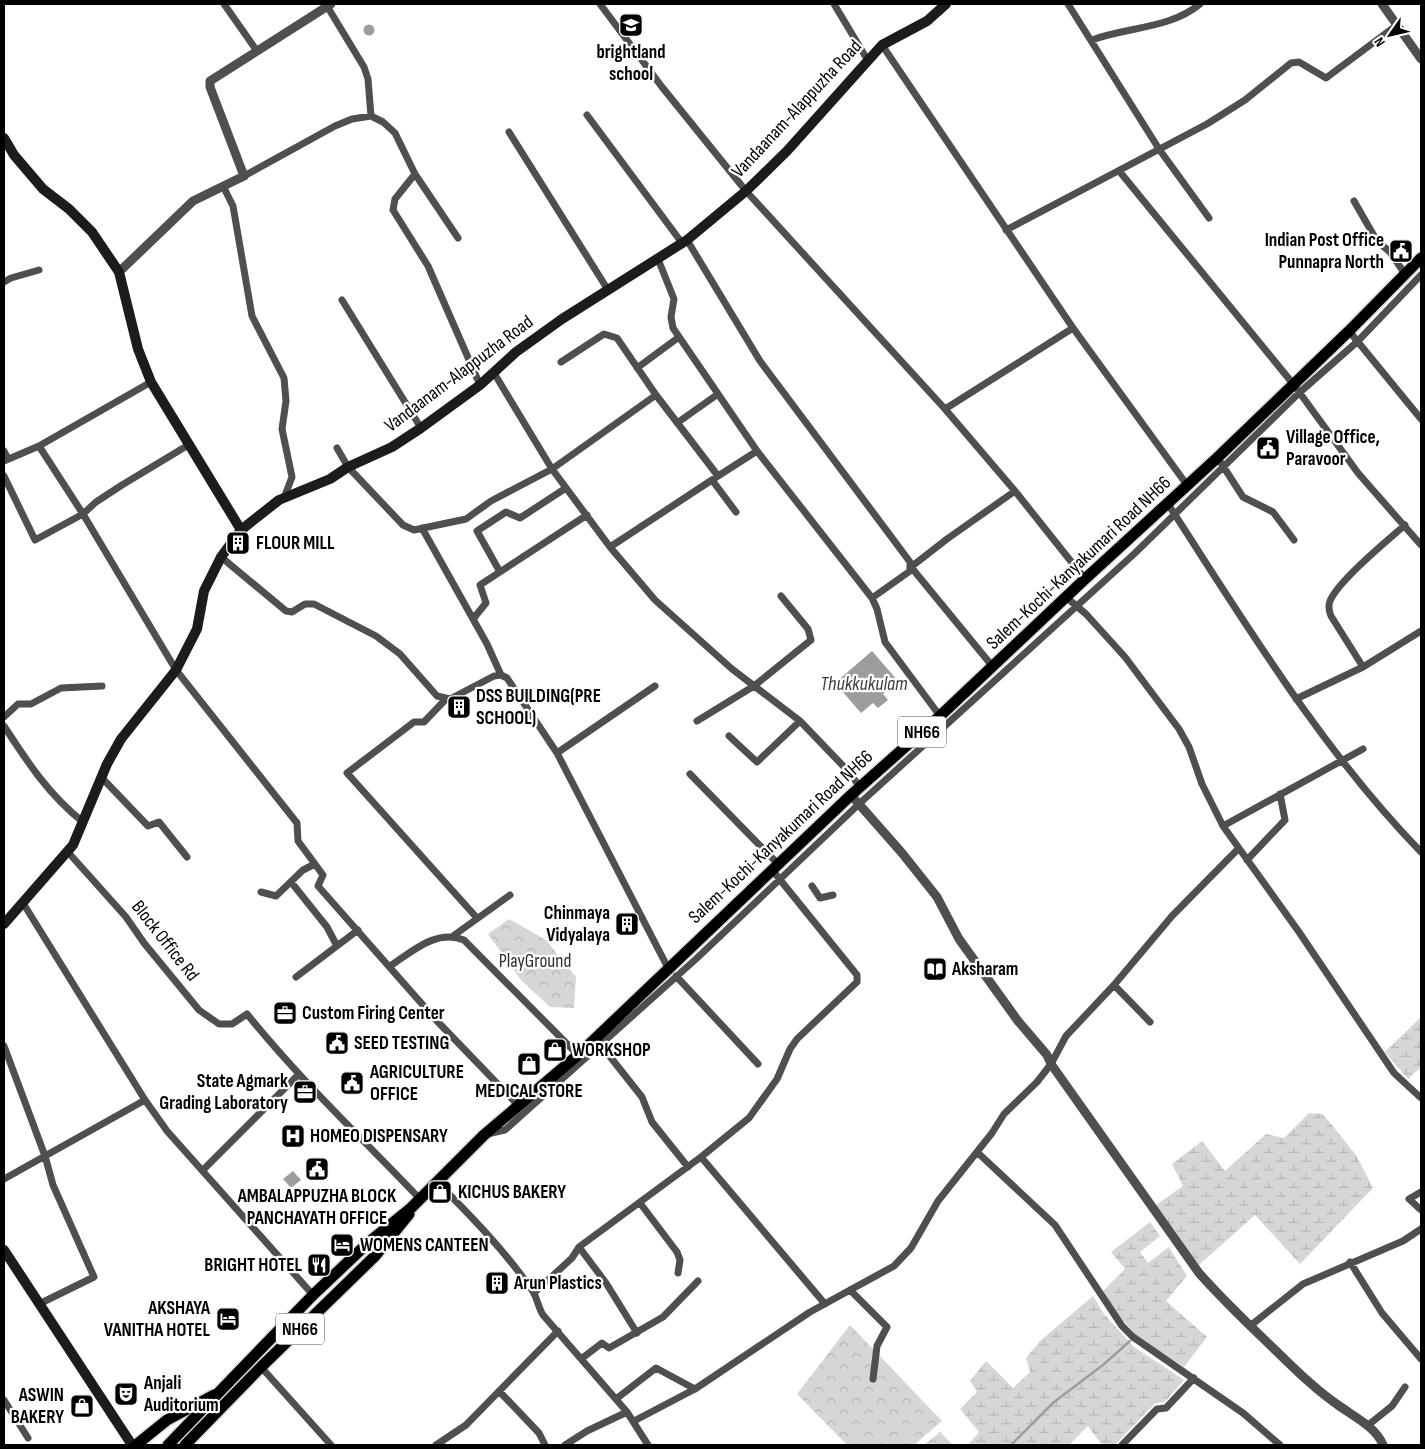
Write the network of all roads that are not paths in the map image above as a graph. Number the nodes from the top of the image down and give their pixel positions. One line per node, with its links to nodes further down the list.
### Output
1 (224, 4): 12 (street)
2 (600, 4): 24 (street)
3 (834, 4): 14 (street)
4 (946, 4): 11 (main road, Vandaanam-Alappuzha Road)
5 (1068, 4): 10 (street)
6 (1200, 4): 10 (street)
7 (1382, 4): 9 (street)
8 (329, 5): 12 (street); 16 (street)
9 (1397, 25): 13 (street); 19 (street)
10 (1092, 40): 19 (street)
11 (882, 45): 14 (main road, Vandaanam-Alappuzha Road); 27 (street)
12 (257, 51): 22 (street)
13 (1420, 54)
14 (867, 59): 24 (main road, Vandaanam-Alappuzha Road)
15 (586, 115): 29 (street)
16 (371, 116): 21 (street); 22 (street)
17 (509, 132): 37 (street)
18 (4, 138): 33 (main road)
19 (1159, 149): 20 (street); 26 (street)
20 (1120, 172): 27 (street); 48 (street)
21 (415, 174): 28 (street); 47 (street)
22 (244, 176): 23 (street)
23 (223, 186): 33 (street); 69 (street)
24 (746, 191): 29 (main road, Vandaanam-Alappuzha Road); 51 (street)
25 (1354, 201): 34 (street)
26 (1209, 218)
27 (1006, 230): 39 (street)
28 (458, 238)
29 (684, 242): 31 (main road, Vandaanam-Alappuzha Road); 82 (street)
30 (1421, 258): 34 (main road, Salem-Kochi-Kanyakumari Road NH66 / NH66)
31 (658, 259): 37 (main road, Vandaanam-Alappuzha Road); 41 (street)
32 (38, 270): 36 (street)
33 (119, 272): 46 (main road)
34 (1405, 274): 40 (main road, Salem-Kochi-Kanyakumari Road NH66 / NH66)
35 (1421, 275): 42 (street)
36 (4, 282)
37 (608, 290): 45 (main road, Vandaanam-Alappuzha Road)
38 (342, 300): 54 (street)
39 (1073, 328): 51 (street); 66 (street)
40 (1349, 331): 42 (street); 48 (main road, Salem-Kochi-Kanyakumari Road NH66 / NH66)
41 (679, 337): 44 (street); 49 (street)
42 (1358, 341): 48 (street); 52 (street)
43 (561, 362): 44 (street)
44 (637, 368): 50 (street)
45 (494, 373): 47 (main road, Vandaanam-Alappuzha Road); 63 (street)
46 (151, 382): 55 (main road); 56 (street)
47 (480, 384): 54 (main road, Vandaanam-Alappuzha Road)
48 (1297, 389): 61 (main road, Salem-Kochi-Kanyakumari Road NH66 / NH66); 75 (street)
49 (718, 394): 53 (street); 59 (street)
50 (656, 395): 53 (street); 63 (street)
51 (945, 409): 68 (street)
52 (1421, 419)
53 (677, 423): 65 (street)
54 (421, 428): 62 (main road, Vandaanam-Alappuzha Road)
55 (190, 444): 72 (street); 77 (main road)
56 (39, 446): 60 (street); 72 (street)
57 (337, 448): 62 (street)
58 (4, 451): 60 (street)
59 (757, 451): 65 (street); 86 (street)
60 (6, 460)
61 (1220, 462): 66 (main road, Salem-Kochi-Kanyakumari Road NH66 / NH66); 73 (street); 78 (street)
62 (348, 467): 69 (main road, Vandaanam-Alappuzha Road); 76 (street)
63 (552, 469): 67 (street); 76 (street)
64 (4, 476): 72 (street)
65 (715, 478): 71 (street); 80 (street)
66 (1187, 486): 70 (main road, Salem-Kochi-Kanyakumari Road NH66 / NH66)
67 (566, 488): 74 (street); 83 (street)
68 (1015, 491): 82 (street); 84 (street)
69 (284, 498): 77 (main road, Vandaanam-Alappuzha Road)
70 (1168, 504): 73 (street); 84 (main road, Salem-Kochi-Kanyakumari Road NH66 / NH66)
71 (736, 512)
72 (83, 514): 93 (street)
73 (1175, 514): 88 (street); 98 (street)
74 (587, 515): 80 (street); 83 (street)
75 (1405, 525): 79 (street); 92 (street)
76 (422, 528): 89 (street)
77 (240, 530): 81 (main road, Vandaanam-Alappuzha Road)
78 (1294, 540)
79 (1421, 545)
80 (610, 547): 97 (street)
81 (221, 557): 93 (main road, Vandaanam-Alappuzha Road); 99 (street)
82 (911, 567): 86 (street); 91 (street)
83 (500, 572): 89 (street)
84 (1085, 579): 87 (main road, Salem-Kochi-Kanyakumari Road NH66 / NH66)
85 (781, 596): 97 (street)
86 (872, 598): 100 (street)
87 (1067, 598): 88 (street); 91 (main road, Salem-Kochi-Kanyakumari Road NH66 / NH66)
88 (1077, 607): 114 (street); 116 (street)
89 (473, 619): 94 (street)
90 (1421, 631): 92 (street)
91 (993, 667): 100 (main road, Salem-Kochi-Kanyakumari Road NH66 / NH66)
92 (1363, 667): 98 (street)
93 (176, 670): 110 (main road, Vandaanam-Alappuzha Road); 122 (street)
94 (501, 675): 99 (street); 107 (street)
95 (102, 686): 101 (street)
96 (655, 686): 107 (street)
97 (754, 686): 102 (street); 103 (street)
98 (1296, 698): 108 (street)
99 (446, 699): 130 (street)
100 (940, 716): 111 (main road, Salem-Kochi-Kanyakumari Road NH66 / NH66)
101 (4, 717)
102 (697, 721)
103 (800, 721): 105 (street); 111 (street)
104 (4, 726): 115 (street)
105 (729, 736)
106 (1363, 749): 108 (street)
107 (557, 753): 136 (street)
108 (1340, 760): 112 (street); 119 (street)
109 (690, 774): 123 (street)
110 (102, 778): 115 (main road, Vandaanam-Alappuzha Road); 120 (street)
111 (860, 787): 113 (main road, Salem-Kochi-Kanyakumari Road NH66 / NH66)
112 (1280, 794): 116 (street); 121 (street)
113 (851, 795): 114 (street); 123 (main road, Salem-Kochi-Kanyakumari Road NH66 / NH66)
114 (859, 804): 123 (street); 144 (street)
115 (84, 822): 118 (main road, Vandaanam-Alappuzha Road)
116 (1223, 826): 117 (street)
117 (1239, 848): 121 (street); 138 (street)
118 (68, 851): 129 (main road, Vandaanam-Alappuzha Road); 145 (street, Block Office Rd)
119 (1421, 852)
120 (187, 857)
121 (1247, 860): 146 (street)
122 (316, 864): 124 (street); 132 (street)
123 (777, 872): 136 (main road, Salem-Kochi-Kanyakumari Road NH66 / NH66); 152 (street)
124 (291, 882): 126 (street); 134 (street)
125 (812, 886): 128 (street)
126 (261, 892)
127 (510, 895): 130 (street)
128 (833, 895)
129 (22, 903): 131 (main road, Vandaanam-Alappuzha Road); 147 (street)
130 (478, 918): 133 (street)
131 (4, 924)
132 (358, 930): 134 (street); 135 (street)
133 (453, 936): 135 (street); 142 (street)
134 (337, 946): 137 (street)
135 (390, 966): 148 (street)
136 (672, 972): 140 (street); 142 (main road, Salem-Kochi-Kanyakumari Road NH66 / NH66); 143 (street)
137 (296, 977)
138 (1114, 985): 139 (street); 144 (street)
139 (1150, 1022)
140 (600, 1044): 149 (street); 153 (street)
141 (4, 1046): 151 (street)
142 (578, 1055): 148 (main road, Salem-Kochi-Kanyakumari Road NH66 / NH66)
143 (758, 1064)
144 (1051, 1064): 150 (street); 172 (street)
145 (298, 1075): 154 (street); 158 (street)
146 (1421, 1098)
147 (145, 1100): 151 (street); 154 (street)
148 (518, 1106): 149 (main road, Salem-Kochi-Kanyakumari Road NH66 / NH66)
149 (484, 1135): 156 (main road, Salem-Kochi-Kanyakumari Road NH66 / NH66)
150 (977, 1152): 167 (street); 179 (street)
151 (45, 1156): 155 (street); 170 (street)
152 (701, 1157): 153 (street); 171 (street)
153 (688, 1167): 159 (street)
154 (203, 1170): 169 (street)
155 (4, 1179)
156 (437, 1182): 158 (main road, Salem-Kochi-Kanyakumari Road NH66 / NH66); 168 (street)
157 (1421, 1192): 160 (street)
158 (419, 1201): 169 (main road, Salem-Kochi-Kanyakumari Road NH66 / NH66); 177 (main road, NH66)
159 (640, 1203): 162 (street); 165 (street)
160 (1421, 1210)
161 (1421, 1228): 164 (street)
162 (579, 1247): 168 (street); 174 (street)
163 (4, 1250): 170 (main road)
164 (1350, 1262): 172 (street); 176 (street)
165 (678, 1273)
166 (698, 1281): 174 (street)
167 (850, 1290): 171 (street); 178 (street)
168 (534, 1293): 173 (street)
169 (313, 1295): 183 (main road, Salem-Kochi-Kanyakumari Road NH66 / NH66)
170 (39, 1304): 190 (main road)
171 (824, 1304): 181 (street)
172 (1250, 1326): 188 (street)
173 (558, 1331): 175 (street); 182 (street)
174 (637, 1332): 175 (street)
175 (582, 1359): 184 (street)
176 (1421, 1359)
177 (261, 1367): 192 (main road, NH66); 193 (street)
178 (873, 1378)
179 (1194, 1378): 198 (street); 199 (street)
180 (1405, 1387): 188 (street)
181 (695, 1389): 184 (street); 187 (street)
182 (500, 1391): 194 (street); 195 (street)
183 (214, 1395): 190 (main road); 191 (main road, Salem-Kochi-Kanyakumari Road NH66 / NH66)
184 (616, 1399): 186 (street)
185 (4, 1400): 189 (street)
186 (627, 1412): 187 (street); 196 (street)
187 (634, 1421): 197 (street)
188 (1367, 1426): 200 (street)
189 (28, 1438)
190 (134, 1445)
191 (168, 1445)
192 (185, 1445)
193 (331, 1445)
194 (436, 1445)
195 (545, 1445)
196 (565, 1445)
197 (648, 1445)
198 (1122, 1445)
199 (1280, 1445)
200 (1383, 1445)

